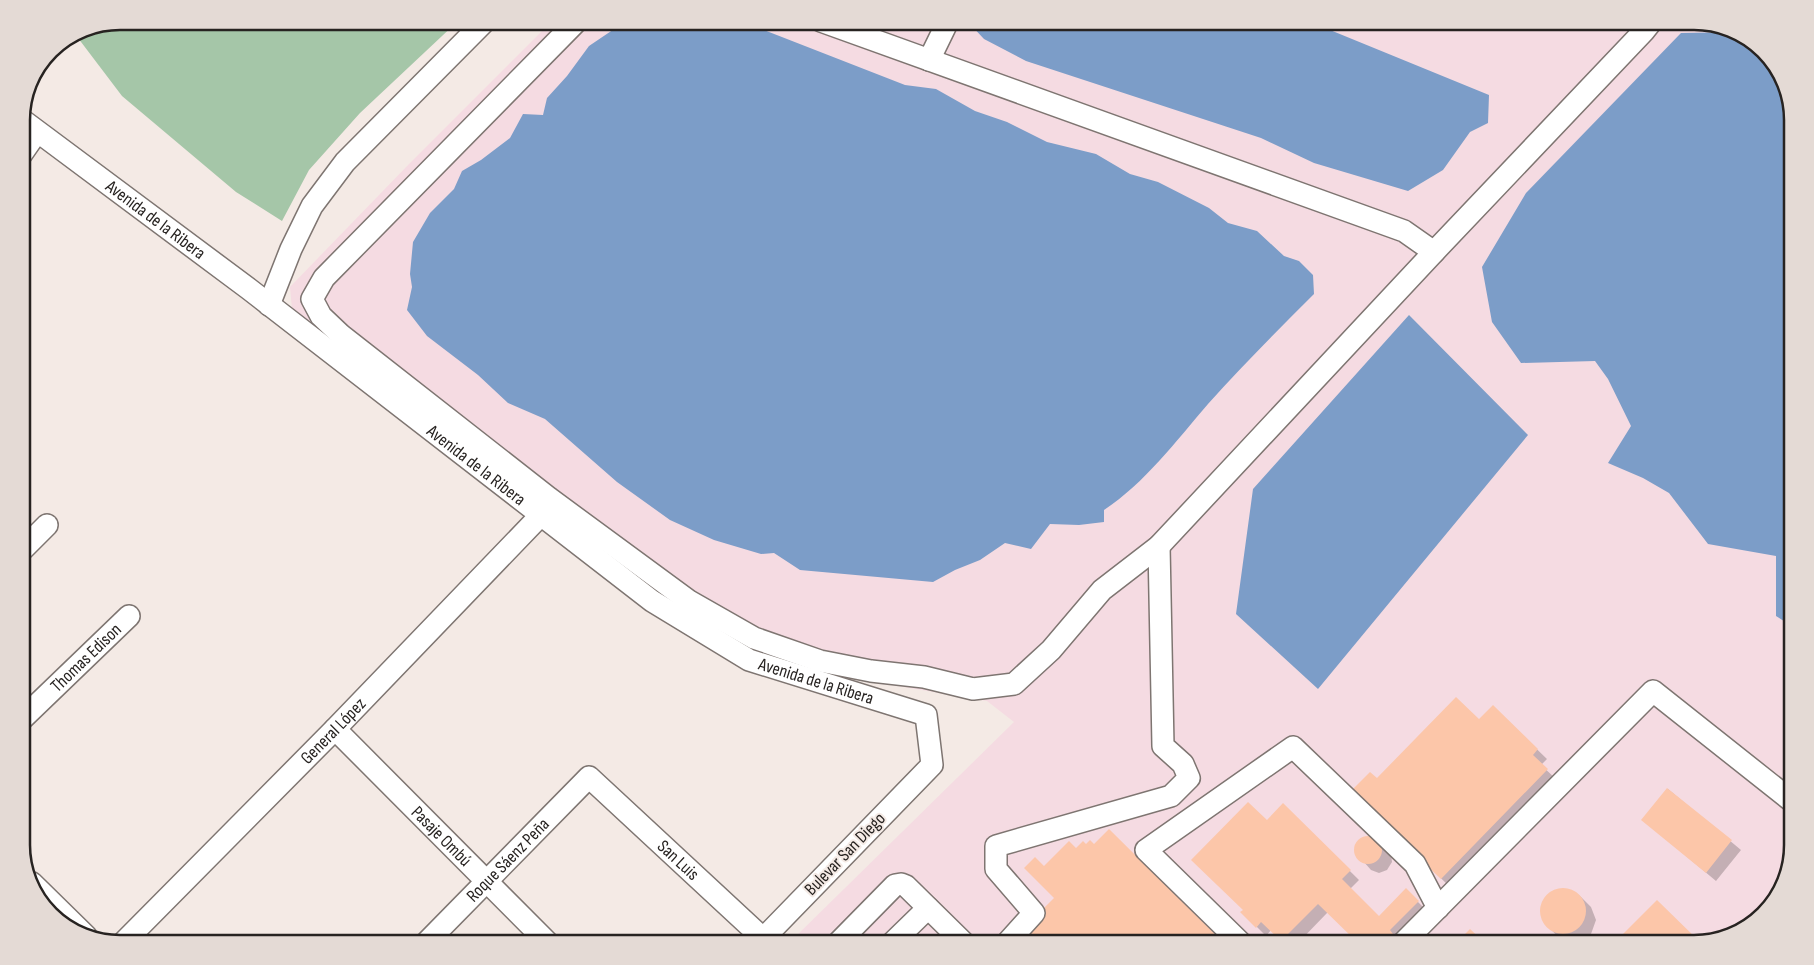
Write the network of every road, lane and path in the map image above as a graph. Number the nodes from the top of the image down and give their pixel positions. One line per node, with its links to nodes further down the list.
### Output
1 (476, 30): 9 (street)
2 (568, 30): 13 (street)
3 (846, 30): 6 (street)
4 (944, 30): 6 (street)
5 (1645, 30): 8 (street)
6 (929, 60): 8 (street)
7 (30, 127): 9 (street, Avenida de la Ribera)
8 (1434, 252): 13 (street)
9 (269, 305): 10 (street, Avenida de la Ribera)
10 (541, 515): 16 (street, General López); 17 (street, Avenida de la Ribera)
11 (47, 526): 12 (street)
12 (30, 543)
13 (1159, 546): 33 (street)
14 (129, 616): 15 (street, Thomas Edison)
15 (30, 712)
16 (335, 729): 20 (street, Pasaje Ombú); 25 (street, General López)
17 (932, 765): 29 (street, Bulevar San Diego)
18 (589, 777): 20 (street, Roque Sáenz Peña); 28 (street, San Luis)
19 (1784, 795): 23 (street)
20 (487, 881): 26 (street, Roque Sáenz Peña); 27 (street, Pasaje Ombú)
21 (47, 898): 24 (street)
22 (928, 908): 30 (street); 31 (street); 32 (street)
23 (1438, 908): 34 (street); 35 (street)
24 (69, 919)
25 (131, 935)
26 (434, 935)
27 (541, 935)
28 (757, 935)
29 (771, 935)
30 (846, 935)
31 (900, 935)
32 (956, 935)
33 (1014, 935)
34 (1233, 935)
35 (1411, 935)

